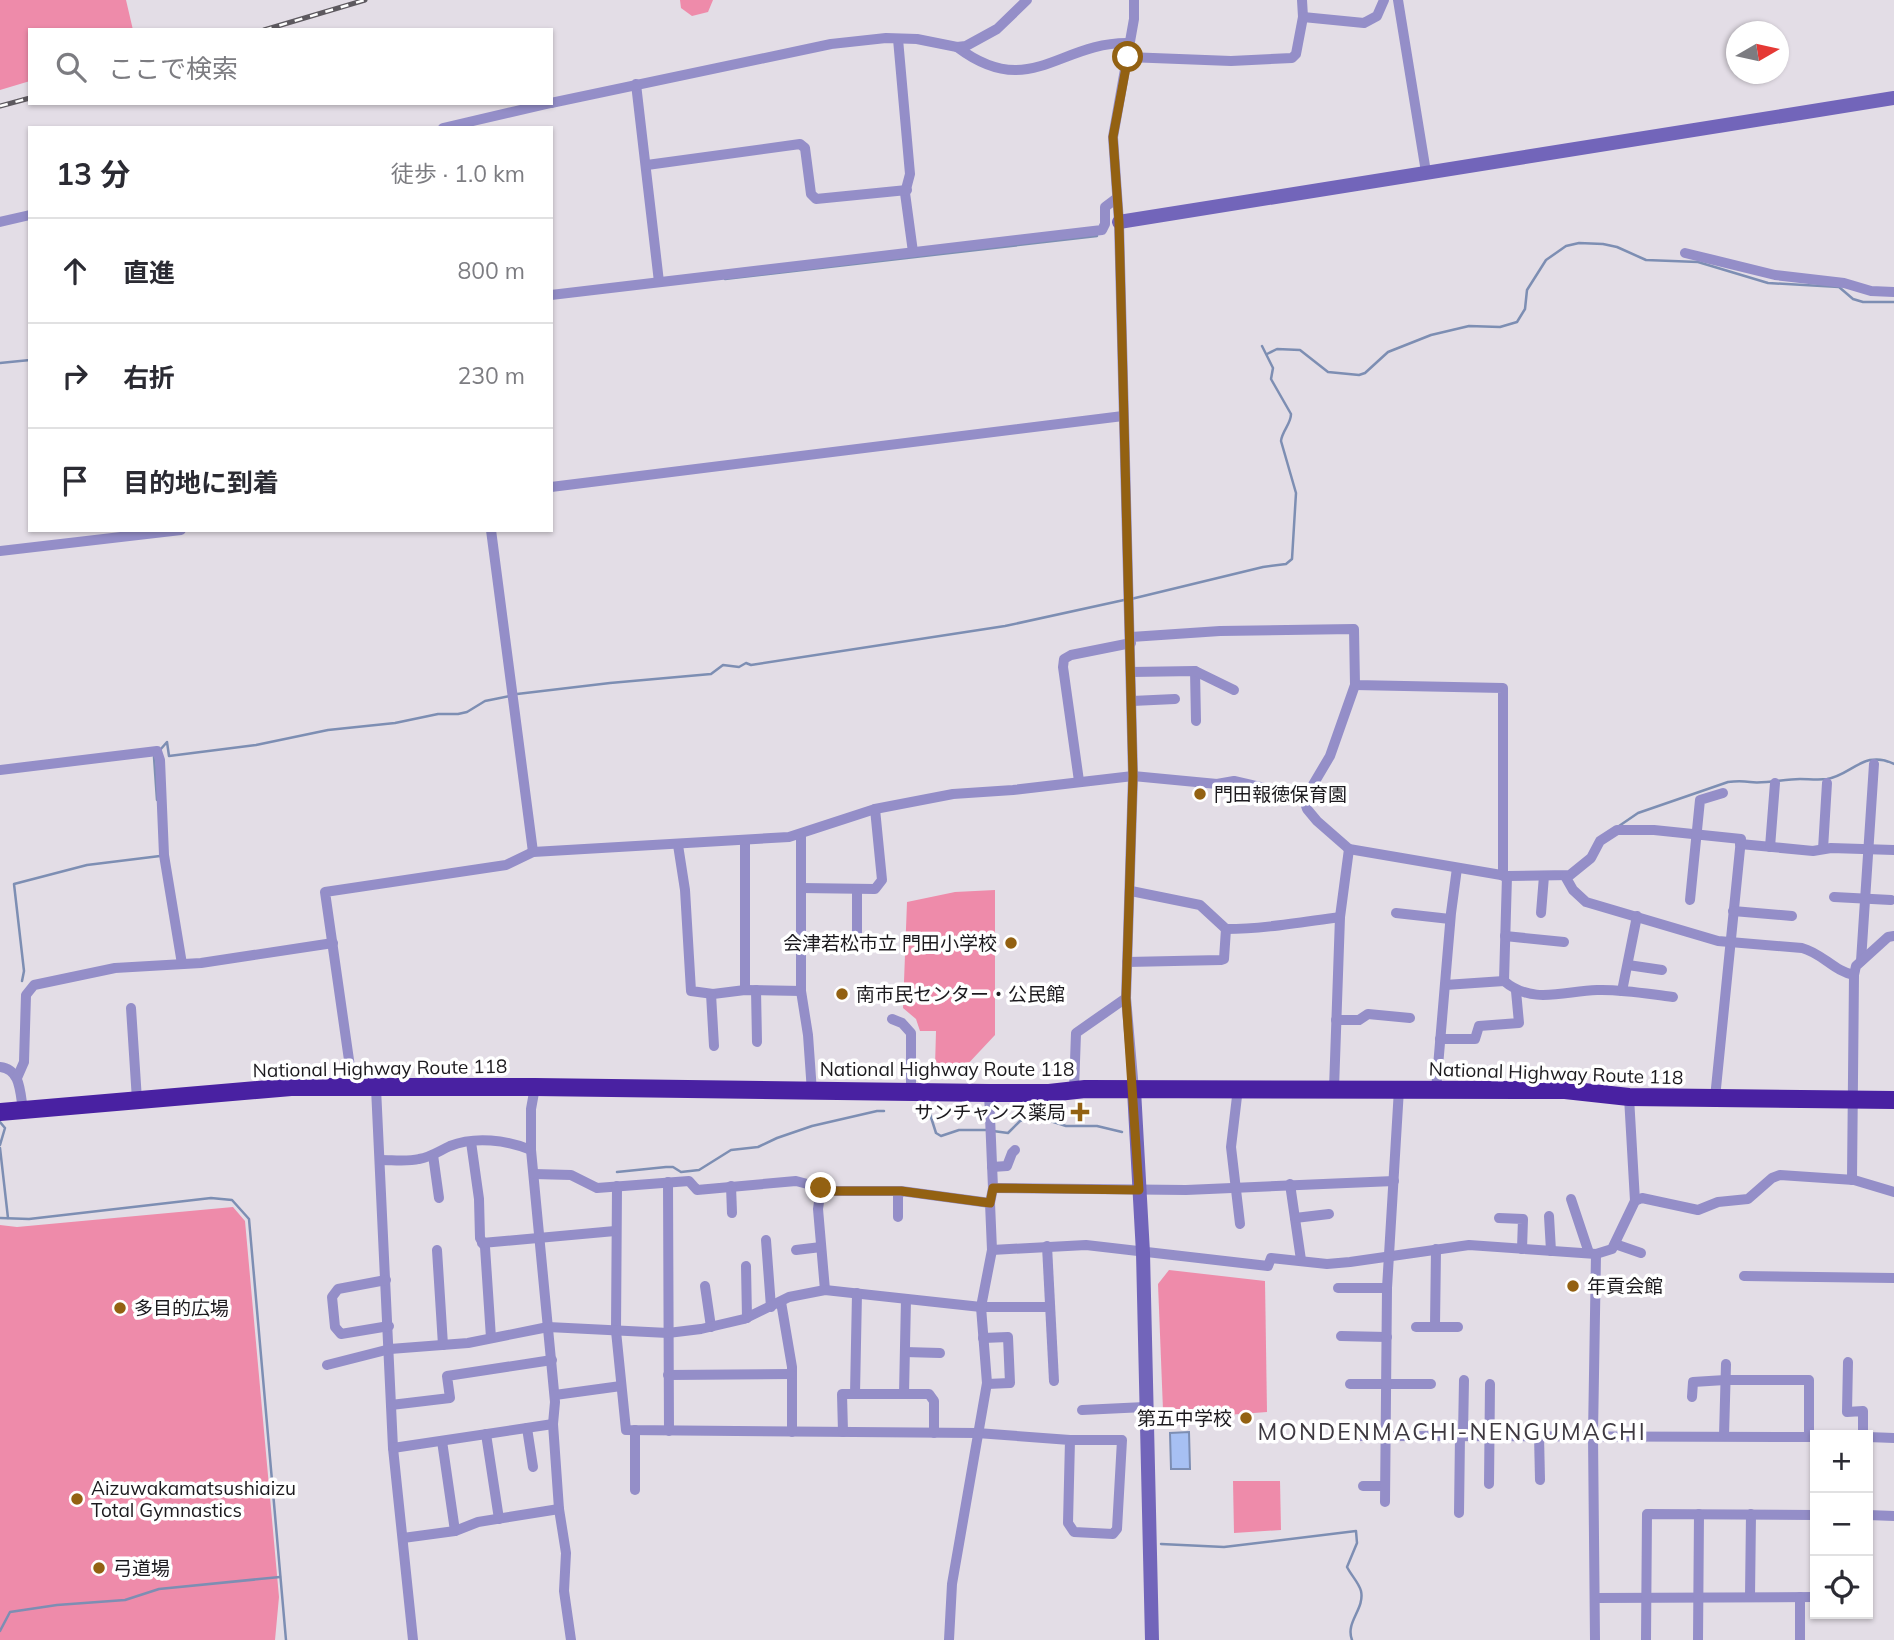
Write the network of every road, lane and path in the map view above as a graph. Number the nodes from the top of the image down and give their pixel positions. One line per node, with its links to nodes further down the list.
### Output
1 (1027, 0): 9 (street)
2 (1134, 0): 8 (street)
3 (1302, 0): 6 (street)
4 (1384, 0): 6 (street)
5 (1398, 0): 17 (street)
6 (1303, 17): 10 (street)
7 (898, 39): 9 (street); 11 (street); 18 (street)
8 (1130, 43): 9 (street); 10 (street)
9 (957, 47)
10 (1128, 57): 19 (street)
11 (636, 84): 13 (street); 16 (street)
12 (1894, 98): 17 (street)
13 (553, 103)
14 (542, 105): 15 (street)
15 (452, 126)
16 (647, 165): 18 (street); 25 (street)
17 (1426, 172): 22 (street)
18 (906, 190): 23 (street)
19 (1116, 198): 22 (street); 23 (street)
20 (28, 215): 21 (street)
21 (0, 222)
22 (1119, 222): 28 (street)
23 (913, 252): 25 (street)
24 (1685, 253): 26 (street)
25 (659, 282): 27 (street)
26 (1894, 292)
27 (553, 295)
28 (1123, 416): 29 (street); 33 (street)
29 (553, 487)
30 (164, 532): 32 (street)
31 (491, 532): 60 (street)
32 (0, 551)
33 (1131, 640): 35 (street); 36 (street); 44 (street)
34 (1195, 671): 35 (street); 37 (street); 40 (street)
35 (1131, 672): 39 (street)
36 (1354, 685): 48 (street); 62 (street)
37 (1234, 690)
38 (1175, 699): 39 (street)
39 (1132, 701): 43 (street)
40 (1196, 721)
41 (1874, 764): 58 (street)
42 (0, 770): 88 (street)
43 (1133, 776): 44 (street); 48 (street); 67 (street)
44 (1079, 781): 49 (street)
45 (1775, 783): 55 (street)
46 (1827, 783): 57 (street)
47 (1723, 793): 51 (street)
48 (1304, 800): 56 (street)
49 (875, 809): 50 (street); 66 (street)
50 (801, 834): 52 (street); 65 (street)
51 (1696, 835): 53 (street); 64 (street); 70 (street)
52 (745, 841): 54 (street); 94 (street)
53 (1741, 844): 55 (street); 72 (street)
54 (678, 845): 60 (street); 98 (street)
55 (1770, 847): 57 (street)
56 (1349, 849): 61 (street); 77 (street)
57 (1823, 849): 58 (street)
58 (1868, 849): 59 (street); 69 (street)
59 (1894, 850)
60 (533, 852): 84 (street)
61 (1457, 868): 62 (street); 78 (street)
62 (1505, 876): 63 (street); 80 (street)
63 (1544, 876): 64 (street); 74 (street)
64 (1565, 876): 75 (street)
65 (801, 888): 66 (street); 95 (street)
66 (857, 889): 85 (street)
67 (1130, 891): 79 (street); 87 (street)
68 (1833, 897): 69 (street)
69 (1865, 899): 71 (street); 86 (street)
70 (1690, 900)
71 (1891, 900)
72 (1733, 911): 76 (street); 83 (street)
73 (1396, 913): 78 (street)
74 (1541, 913)
75 (1637, 916): 83 (street); 89 (street)
76 (1792, 916)
77 (1340, 917): 79 (street); 104 (street)
78 (1450, 919): 93 (street)
79 (1226, 929): 87 (street)
80 (1505, 936): 82 (street); 92 (street)
81 (1894, 936): 86 (street)
82 (1564, 942)
83 (1730, 942): 91 (street); 123 (street)
84 (333, 943): 88 (street); 111 (street)
85 (857, 946)
86 (1861, 961): 91 (street)
87 (1127, 962): 100 (street)
88 (182, 964): 109 (street)
89 (1628, 964): 90 (street); 97 (street)
90 (1662, 970)
91 (1854, 975): 124 (street)
92 (1504, 981): 93 (street); 96 (street)
93 (1445, 985): 105 (street)
94 (750, 990): 95 (street); 98 (street); 106 (street)
95 (802, 990): 119 (street)
96 (1516, 991): 97 (street); 105 (street)
97 (1622, 991): 99 (street)
98 (711, 994): 107 (street)
99 (1673, 997)
100 (1126, 998): 116 (street); 117 (street)
101 (131, 1008): 125 (street)
102 (1410, 1018): 104 (street)
103 (892, 1019): 120 (street)
104 (1335, 1020): 114 (street)
105 (1440, 1039): 118 (street)
106 (757, 1042)
107 (714, 1046)
108 (0, 1067): 109 (street)
109 (17, 1078): 127 (street)
110 (535, 1087): 112 (highway, National Highway Route 118); 119 (highway, National Highway Route 118); 130 (street)
111 (354, 1088): 112 (highway, National Highway Route 118); 125 (highway, National Highway Route 118)
112 (376, 1088): 133 (street)
113 (1238, 1088): 114 (highway, National Highway Route 118); 117 (highway, National Highway Route 118); 142 (street)
114 (1334, 1089): 115 (highway, National Highway Route 118)
115 (1399, 1089): 118 (highway, National Highway Route 118); 137 (street)
116 (1074, 1090): 117 (highway, National Highway Route 118); 121 (highway, National Highway Route 118)
117 (1134, 1090): 145 (street)
118 (1436, 1090): 122 (highway, National Highway Route 118)
119 (812, 1091): 120 (highway, National Highway Route 118)
120 (911, 1092): 121 (highway, National Highway Route 118)
121 (989, 1093): 134 (street)
122 (1629, 1097): 123 (highway, National Highway Route 118); 150 (street)
123 (1715, 1098): 124 (highway, National Highway Route 118)
124 (1854, 1099): 126 (highway, National Highway Route 118); 136 (street)
125 (137, 1100): 127 (highway, National Highway Route 118)
126 (1894, 1100)
127 (23, 1110): 128 (highway, National Highway Route 118)
128 (0, 1112)
129 (471, 1142): 130 (street); 132 (street); 162 (street)
130 (531, 1150): 135 (street)
131 (1015, 1150): 134 (street)
132 (433, 1155): 133 (street); 148 (street)
133 (381, 1160): 180 (street)
134 (992, 1167): 144 (street)
135 (534, 1174): 140 (street); 160 (street)
136 (1852, 1180): 147 (street); 150 (street)
137 (1394, 1181): 139 (street); 175 (street)
138 (668, 1182): 140 (street); 141 (street); 198 (street)
139 (1290, 1184): 142 (street); 157 (street)
140 (617, 1186): 159 (street)
141 (731, 1186): 143 (street); 152 (street)
142 (1235, 1186): 145 (street); 158 (street)
143 (821, 1188): 146 (street); 165 (street)
144 (993, 1188): 145 (street); 151 (street)
145 (1139, 1190): 172 (street)
146 (901, 1191): 151 (street); 155 (street)
147 (1894, 1192)
148 (439, 1198)
149 (1571, 1199): 174 (street)
150 (1634, 1201): 163 (street)
151 (990, 1203): 170 (street)
152 (732, 1213)
153 (1329, 1214): 157 (street)
154 (1549, 1216): 171 (street)
155 (898, 1217)
156 (1499, 1218): 167 (street)
157 (1295, 1219): 176 (street)
158 (1240, 1224)
159 (615, 1231): 160 (street); 197 (street)
160 (540, 1236): 162 (street); 194 (street)
161 (766, 1240): 187 (street)
162 (482, 1242): 201 (street)
163 (1615, 1244): 173 (street); 174 (street)
164 (1047, 1246): 170 (street); 172 (street); 189 (street)
165 (821, 1247): 169 (street); 184 (street)
166 (1436, 1249): 167 (street); 175 (street); 193 (street)
167 (1522, 1249): 171 (street)
168 (437, 1250): 203 (street)
169 (796, 1250)
170 (992, 1250): 188 (street)
171 (1551, 1251): 174 (street)
172 (1143, 1253): 176 (street); 227 (street)
173 (1641, 1253)
174 (1593, 1254): 243 (street)
175 (1389, 1255): 176 (street); 183 (street)
176 (1301, 1261)
177 (746, 1266): 190 (street)
178 (1744, 1276): 179 (street)
179 (1894, 1278)
180 (386, 1280): 191 (street); 191 (street)
181 (705, 1286): 192 (street)
182 (1338, 1288): 183 (street)
183 (1387, 1289): 200 (street)
184 (825, 1290): 185 (street); 187 (street)
185 (857, 1293): 186 (street); 222 (street)
186 (906, 1299): 188 (street); 205 (street)
187 (776, 1304): 190 (street); 212 (street)
188 (981, 1307): 189 (street); 202 (street)
189 (1050, 1307): 215 (street)
190 (747, 1318): 192 (street)
191 (388, 1326): 204 (street)
192 (711, 1326): 198 (street)
193 (1435, 1326): 195 (street); 196 (street)
194 (548, 1327): 197 (street); 201 (street); 207 (street)
195 (1416, 1327)
196 (1458, 1327)
197 (616, 1331): 198 (street); 221 (street)
198 (668, 1334): 211 (street)
199 (1341, 1336): 200 (street)
200 (1387, 1337): 218 (street)
201 (491, 1338): 203 (street)
202 (983, 1338): 216 (street); 216 (street)
203 (443, 1345): 204 (street)
204 (390, 1349): 210 (street); 226 (street)
205 (905, 1352): 206 (street); 223 (street)
206 (940, 1353)
207 (551, 1360): 224 (street); 226 (street)
208 (1848, 1362): 233 (street)
209 (1726, 1364): 214 (street)
210 (327, 1365)
211 (668, 1374): 212 (street); 234 (street)
212 (791, 1374): 235 (street)
213 (1464, 1380): 240 (street)
214 (1725, 1380): 225 (street); 232 (street); 246 (street)
215 (1054, 1381)
216 (987, 1384): 238 (street)
217 (1350, 1384): 218 (street)
218 (1386, 1384): 219 (street); 245 (street)
219 (1431, 1384)
220 (1490, 1384): 241 (street)
221 (621, 1386): 224 (street); 231 (street)
222 (855, 1394): 223 (street); 236 (street)
223 (904, 1394): 237 (street)
224 (555, 1395): 229 (street)
225 (1692, 1397)
226 (391, 1405): 252 (street)
227 (1145, 1407): 228 (street); 279 (street)
228 (1082, 1410)
229 (553, 1423): 230 (street); 260 (street)
230 (527, 1428): 239 (street); 253 (street)
231 (635, 1430): 234 (street); 258 (street)
232 (1812, 1430)
233 (1865, 1430)
234 (669, 1431): 235 (street)
235 (792, 1432): 236 (street)
236 (843, 1432): 237 (street)
237 (934, 1433): 238 (street)
238 (977, 1433): 250 (street); 278 (street)
239 (486, 1434): 251 (street); 267 (street)
240 (1462, 1435): 241 (street); 245 (street); 261 (street)
241 (1490, 1435): 242 (street); 255 (street)
242 (1539, 1435): 243 (street); 254 (street)
243 (1593, 1435): 246 (street); 275 (street)
244 (1357, 1436): 245 (street)
245 (1385, 1436): 257 (street)
246 (1724, 1436): 248 (street)
247 (1873, 1436): 249 (street)
248 (1810, 1437)
249 (1894, 1438)
250 (1070, 1440): 250 (street)
251 (442, 1441): 252 (street); 268 (street)
252 (393, 1448): 269 (street)
253 (533, 1467)
254 (1540, 1480)
255 (1489, 1484)
256 (1363, 1486): 257 (street)
257 (1385, 1486): 259 (street)
258 (635, 1490)
259 (1385, 1502)
260 (559, 1510): 267 (street); 277 (street)
261 (1459, 1513)
262 (1699, 1514): 263 (street); 270 (street); 271 (street)
263 (1751, 1514): 264 (street); 272 (street)
264 (1810, 1515)
265 (1873, 1516): 266 (street)
266 (1894, 1516)
267 (499, 1519): 268 (street)
268 (455, 1531): 269 (street)
269 (403, 1538): 276 (street)
270 (1646, 1597): 271 (street); 275 (street); 281 (street)
271 (1698, 1597): 272 (street); 282 (street)
272 (1750, 1597): 273 (street)
273 (1800, 1597): 274 (street); 283 (street)
274 (1810, 1597)
275 (1595, 1598): 280 (street)
276 (413, 1640)
277 (571, 1640)
278 (949, 1640)
279 (1152, 1640)
280 (1595, 1640)
281 (1646, 1640)
282 (1698, 1640)
283 (1800, 1640)

